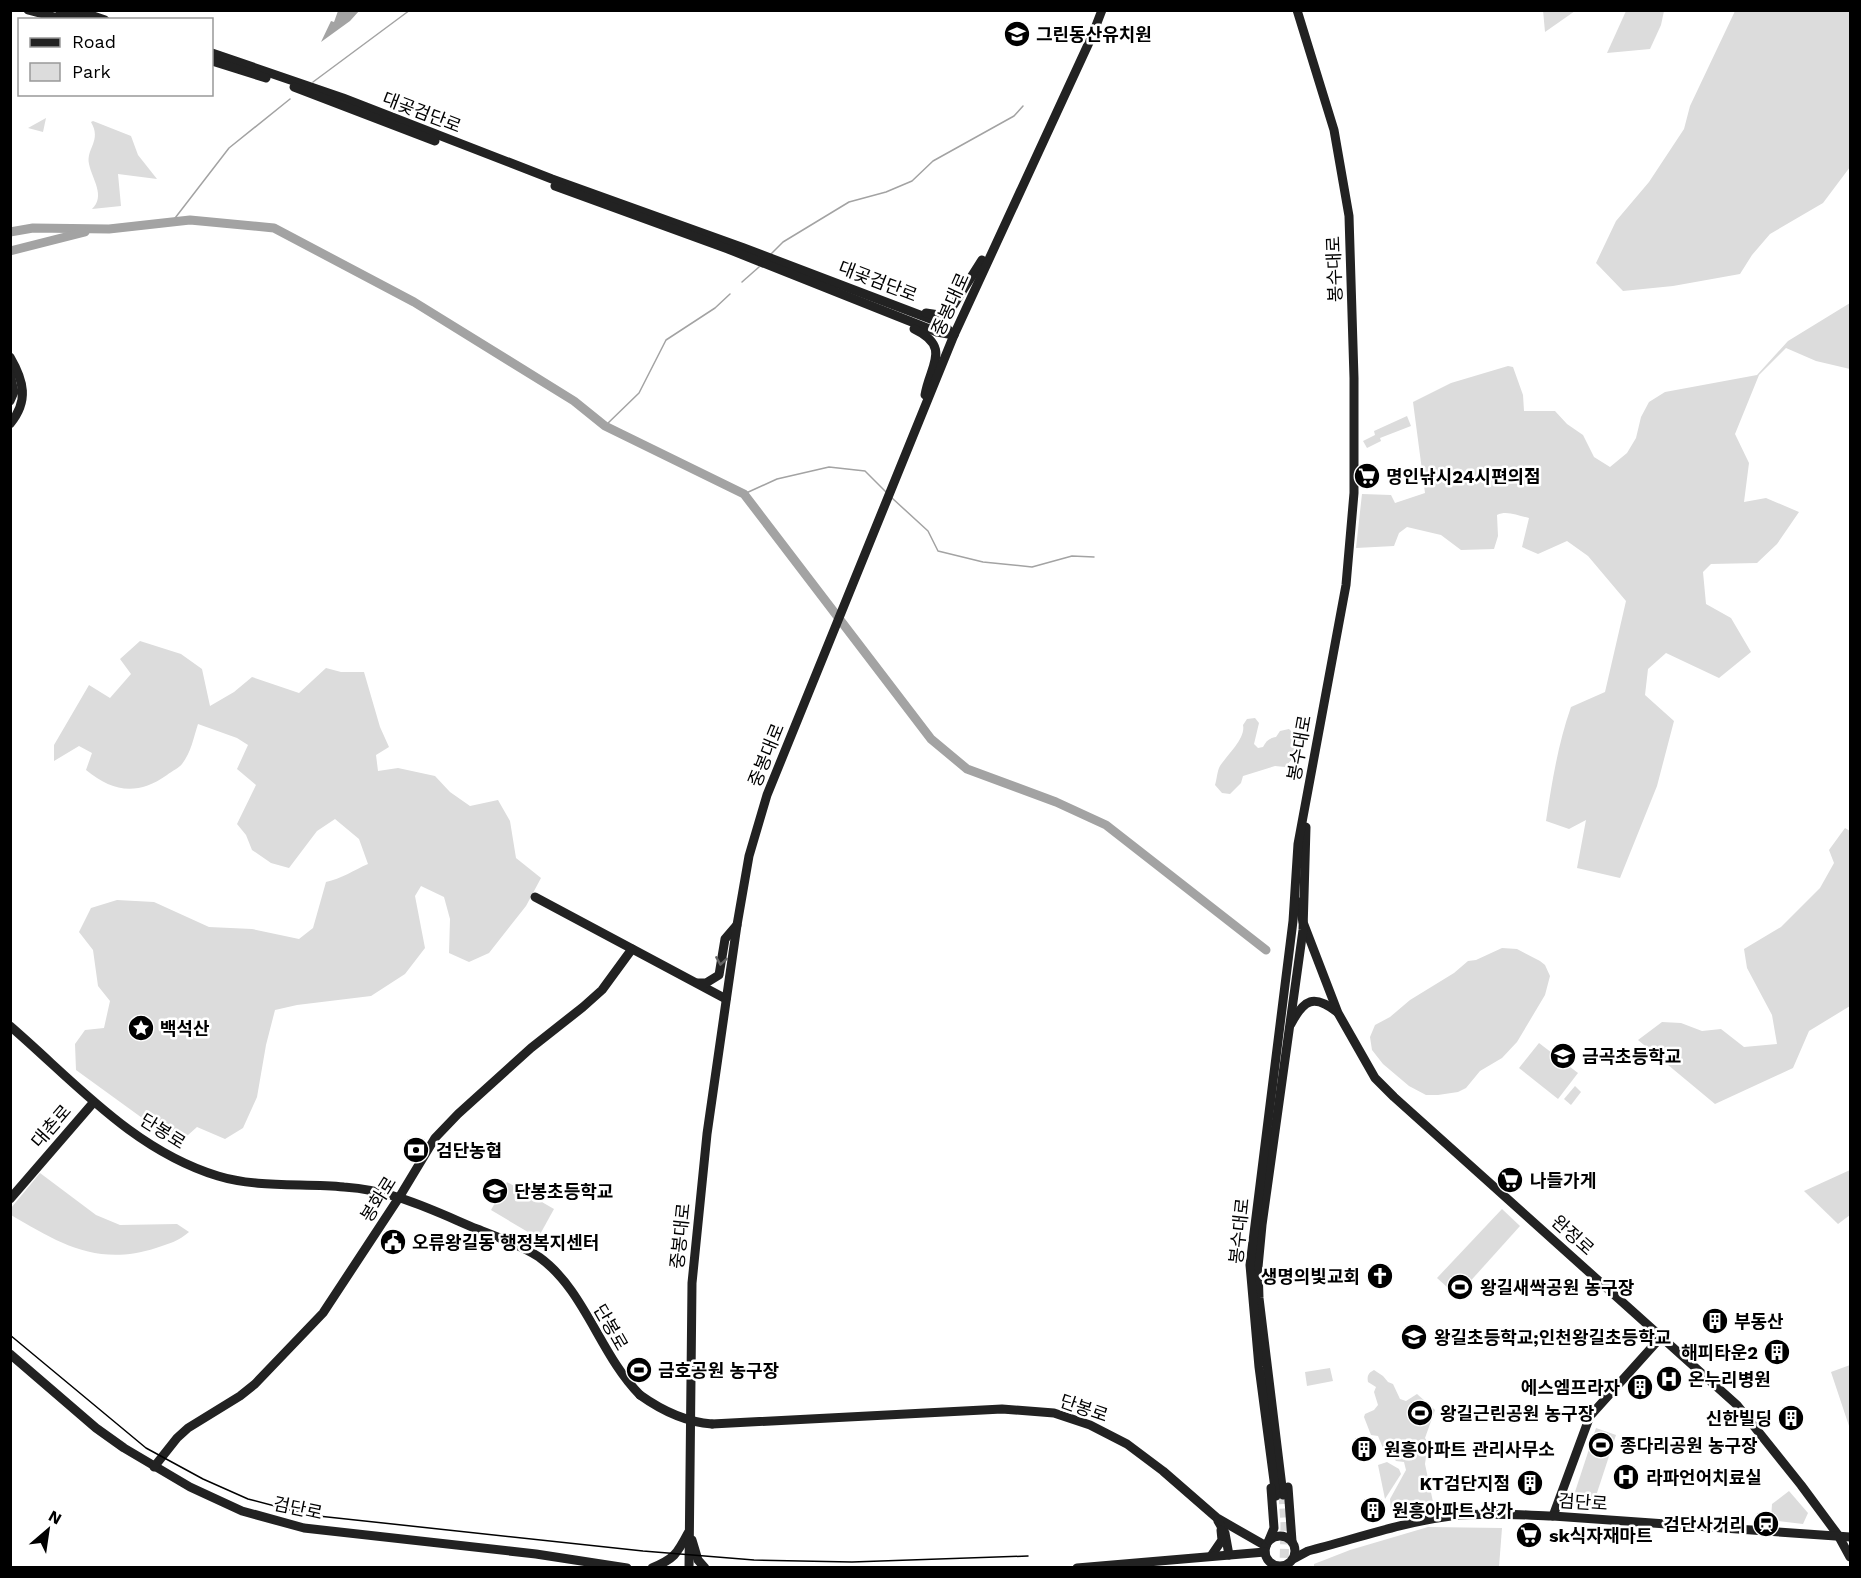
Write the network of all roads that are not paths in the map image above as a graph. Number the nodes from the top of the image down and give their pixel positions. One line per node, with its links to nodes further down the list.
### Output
1 (28, 10): 7 (main road)
2 (55, 10): 6 (main road)
3 (78, 10): 6 (main road)
4 (1102, 10): 10 (main road, 중봉대로)
5 (1297, 10): 21 (main road, 봉수대로)
6 (87, 17)
7 (58, 18)
8 (213, 53): 11 (main road, 대곶검단로)
9 (213, 61): 11 (main road, 대곶검단로)
10 (995, 244): 13 (main road); 15 (main road, 중봉대로)
11 (742, 251): 12 (main road, 대곶검단로)
12 (781, 266): 13 (main road, 대곶검단로); 14 (main road, 대곶검단로)
13 (899, 307): 15 (main road, 대곶검단로)
14 (890, 313): 15 (main road, 대곶검단로); 19 (main road)
15 (954, 335): 19 (main road, 중봉대로)
16 (10, 357): 20 (main road)
17 (10, 374): 18 (main road)
18 (12, 397)
19 (924, 410): 25 (main road, 중봉대로)
20 (10, 424)
21 (1306, 801): 22 (main road, 봉수대로); 24 (main road)
22 (1296, 882): 24 (main road); 27 (main road, 봉수대로)
23 (536, 897): 26 (main road)
24 (1303, 922): 27 (main road, 봉수대로); 30 (main road, 완정로)
25 (737, 925): 28 (main road, one-way to 28); 29 (main road, 중봉대로)
26 (632, 949): 28 (main road); 34 (main road, 봉화로)
27 (1293, 966): 32 (main road, 봉수대로); 39 (main road, 봉수대로)
28 (696, 983): 29 (main road)
29 (726, 999): 42 (main road, 중봉대로)
30 (1338, 1013): 32 (main road); 36 (main road, 완정로)
31 (10, 1026): 33 (main road, 단봉로)
32 (1288, 1029): 39 (main road, 봉수대로)
33 (93, 1103): 34 (main road, 단봉로); 35 (main road, 대촌로)
34 (400, 1196): 38 (main road, 봉화로); 41 (main road, 단봉로, bridge)
35 (10, 1199)
36 (1662, 1336): 40 (main road); 43 (main road, 완정로)
37 (10, 1354): 38 (main road, 검단로)
38 (154, 1467): 53 (main road, 검단로)
39 (1280, 1497): 45 (main road); 46 (main road)
40 (1553, 1516): 43 (main road, 검단로); 47 (main road, 검단로)
41 (1218, 1521): 46 (main road, 단봉로); 48 (main road); 49 (main road)
42 (689, 1530): 54 (main road); 55 (main road, 중봉대로); 56 (main road)
43 (1838, 1535): 44 (main road, 검단로); 50 (main road, 완정로)
44 (1851, 1536)
45 (1293, 1542): 46 (main road); 47 (main road, 검단로); 51 (main road)
46 (1267, 1546): 48 (main road); 52 (main road)
47 (1317, 1549): 51 (main road, 검단로)
48 (1229, 1555): 49 (main road)
49 (1211, 1556): 57 (main road)
50 (1851, 1557)
51 (1292, 1562): 52 (main road)
52 (1273, 1566)
53 (627, 1568)
54 (652, 1568)
55 (689, 1568)
56 (705, 1568)
57 (1077, 1568)

